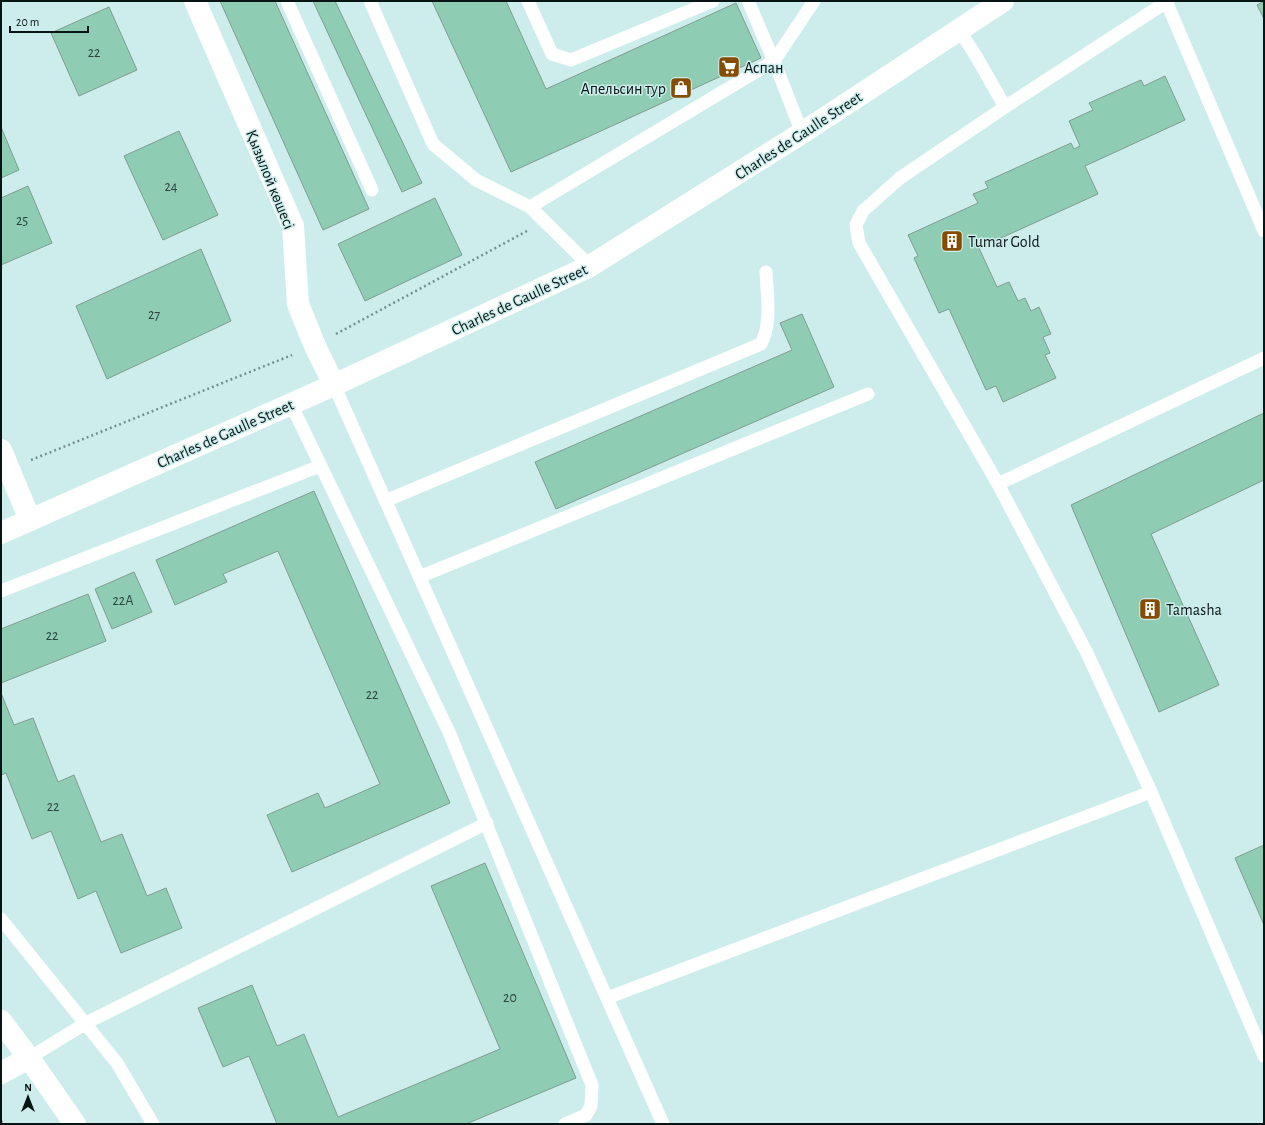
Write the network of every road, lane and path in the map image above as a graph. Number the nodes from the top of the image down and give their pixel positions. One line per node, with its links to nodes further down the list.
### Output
1 (194, 1): 20 (street, Қызылой көшесі)
2 (287, 1): 14 (lane)
3 (370, 1): 15 (lane)
4 (528, 1): 5 (lane)
5 (713, 1)
6 (748, 1): 11 (lane)
7 (814, 1): 11 (lane)
8 (1003, 1): 10 (street, Charles de Gaulle Street)
9 (1166, 1): 12 (lane); 17 (lane)
10 (959, 30): 12 (lane); 13 (street, Charles de Gaulle Street)
11 (774, 60): 13 (lane); 15 (lane)
12 (1005, 107): 27 (lane)
13 (802, 133): 18 (street, Charles de Gaulle Street)
14 (372, 190)
15 (530, 207): 16 (lane)
16 (545, 222): 18 (lane); 20 (path)
17 (1264, 232)
18 (590, 266): 22 (street, Charles de Gaulle Street)
19 (766, 272): 28 (lane)
20 (315, 346): 22 (street, Қызылой көшесі); 25 (path)
21 (1264, 358): 27 (lane)
22 (334, 385): 24 (street, Charles de Gaulle Street); 28 (lane)
23 (868, 394): 31 (lane)
24 (291, 404): 26 (lane); 29 (street, Charles de Gaulle Street)
25 (5, 459): 29 (street)
26 (320, 466): 32 (lane); 34 (lane)
27 (998, 484): 33 (lane)
28 (386, 501): 31 (lane)
29 (30, 520): 30 (street, Charles de Gaulle Street)
30 (1, 533)
31 (419, 577): 36 (lane)
32 (1, 592)
33 (1151, 792): 36 (lane); 39 (lane)
34 (487, 823): 38 (lane); 46 (lane)
35 (1, 919): 38 (lane)
36 (607, 998): 47 (lane)
37 (1, 1021): 40 (street)
38 (86, 1024): 40 (lane); 45 (lane)
39 (1264, 1056)
40 (29, 1058): 41 (street); 44 (street)
41 (1, 1073)
42 (1, 1121): 43 (path)
43 (3, 1124)
44 (75, 1124)
45 (153, 1124)
46 (565, 1124)
47 (663, 1124)

